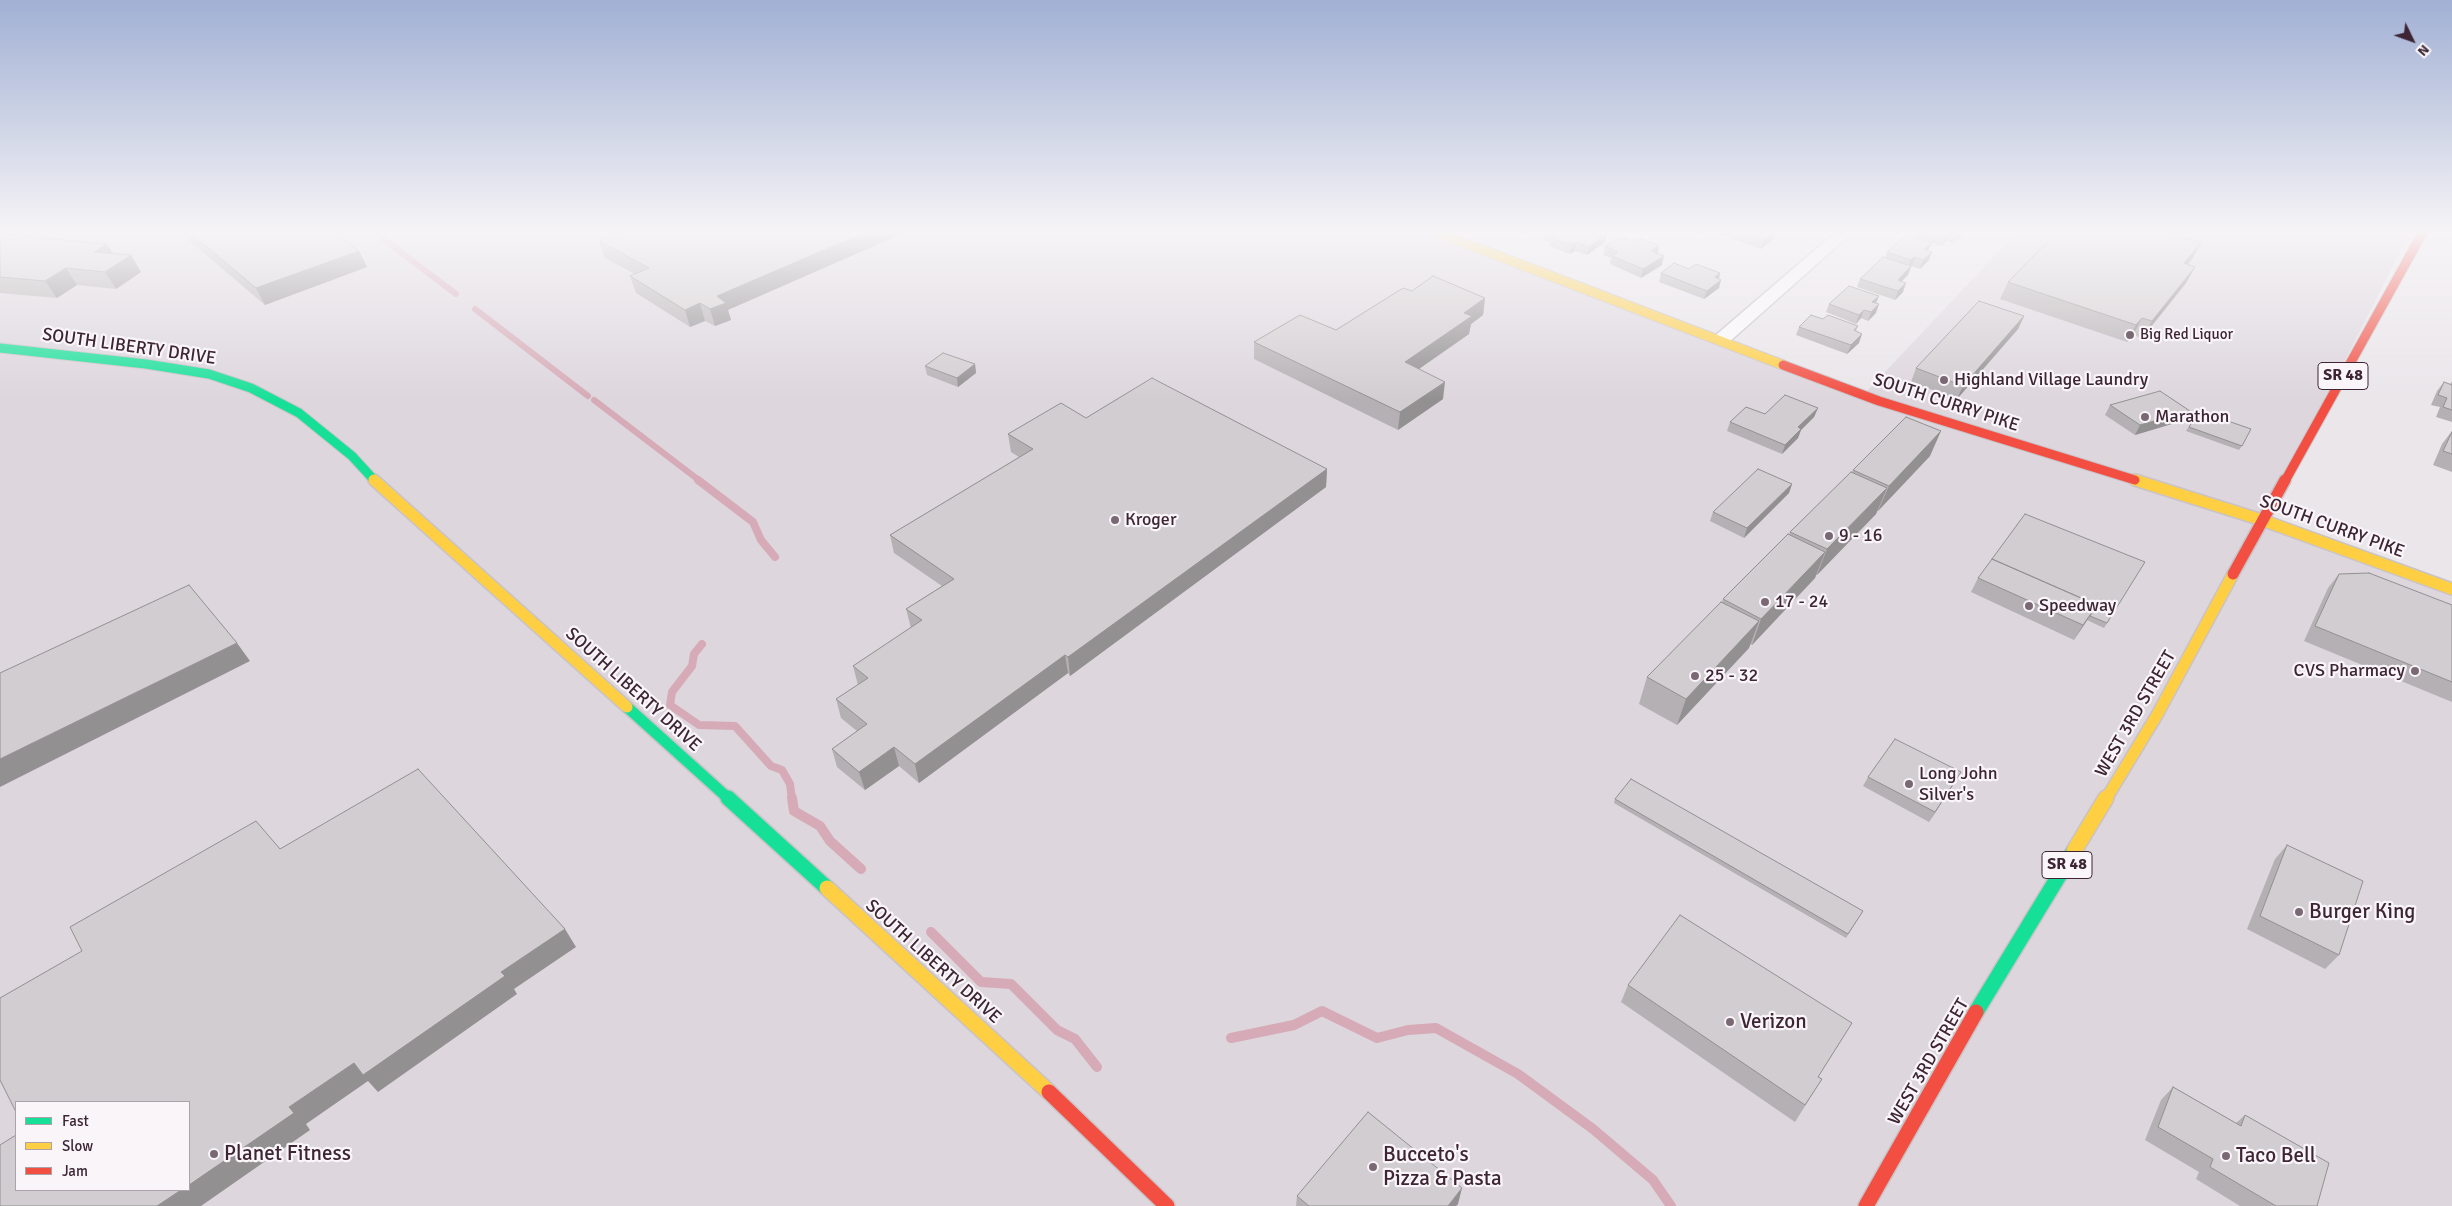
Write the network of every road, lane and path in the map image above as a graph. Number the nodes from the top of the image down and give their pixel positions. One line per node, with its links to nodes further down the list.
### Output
1 (1586, 288): 4 (main road, SOUTH CURRY PIKE)
2 (1778, 288): 4 (street)
3 (2392, 288): 6 (main road, WEST 3RD STREET / SR 48)
4 (1722, 339): 6 (main road, SOUTH CURRY PIKE)
5 (0, 348): 8 (main road, SOUTH LIBERTY DRIVE)
6 (2262, 520): 7 (main road, SOUTH CURRY PIKE); 9 (main road, WEST 3RD STREET / SR 48)
7 (2452, 589)
8 (1167, 1206)
9 (1866, 1206)

